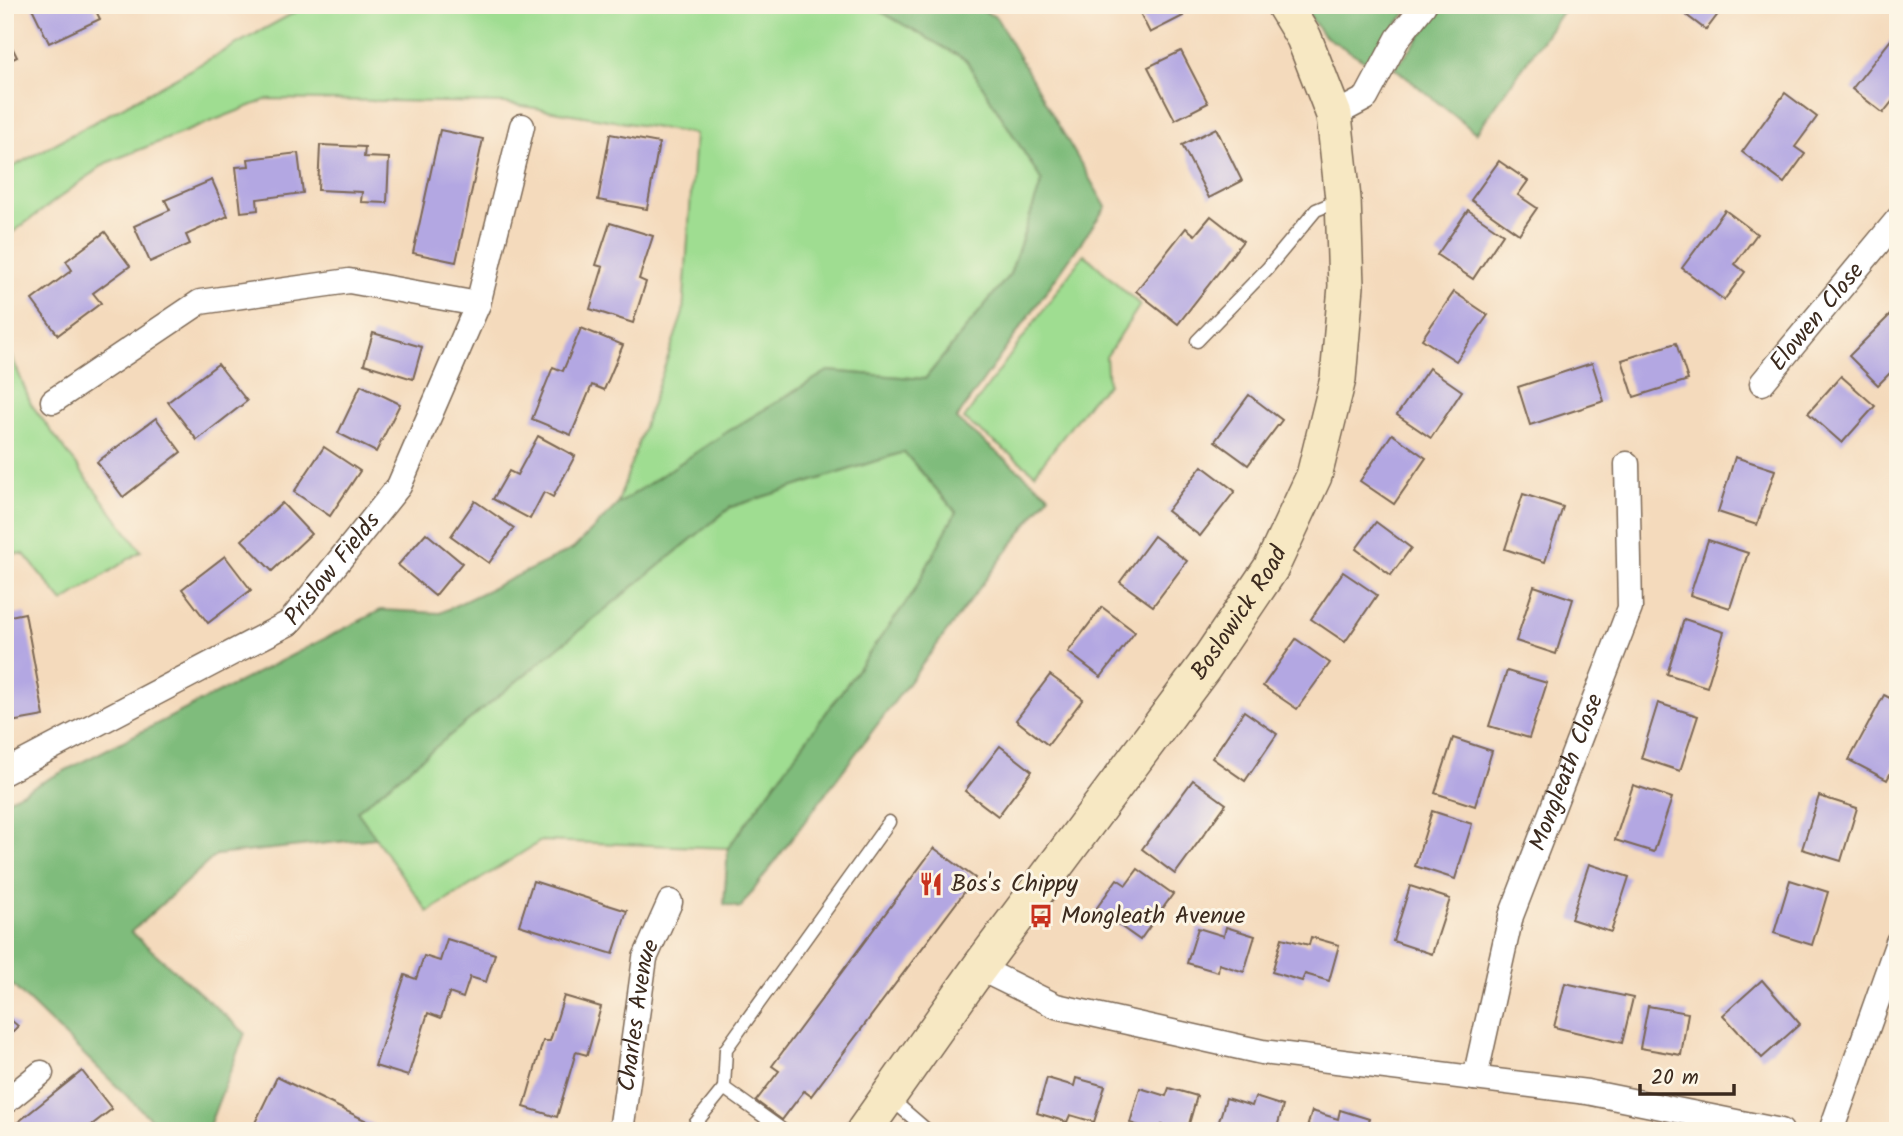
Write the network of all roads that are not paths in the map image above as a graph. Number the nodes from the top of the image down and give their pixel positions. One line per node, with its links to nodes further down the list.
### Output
1 (1284, 5): 3 (street, Boslowick Road)
2 (1424, 5): 3 (street)
3 (1334, 115): 5 (street, Boslowick Road)
4 (522, 126): 7 (street, Prislow Fields)
5 (1343, 199): 8 (lane); 16 (street, Boslowick Road)
6 (1898, 219): 9 (street, Elowen Close)
7 (478, 304): 10 (street); 12 (street, Prislow Fields)
8 (1197, 341)
9 (1762, 383)
10 (53, 401)
11 (1627, 464): 18 (street, Mongleath Close)
12 (5, 772)
13 (889, 822): 19 (lane)
14 (670, 902): 22 (street, Charles Avenue)
15 (1898, 942): 28 (street)
16 (979, 968): 18 (street); 20 (street, Boslowick Road)
17 (41, 1073): 21 (street)
18 (1475, 1078): 27 (street)
19 (724, 1088): 23 (lane); 24 (lane)
20 (888, 1096): 25 (street, Boslowick Road); 26 (lane)
21 (5, 1102)
22 (621, 1131)
23 (703, 1131)
24 (784, 1131)
25 (863, 1131)
26 (928, 1131)
27 (1781, 1131)
28 (1831, 1131)

